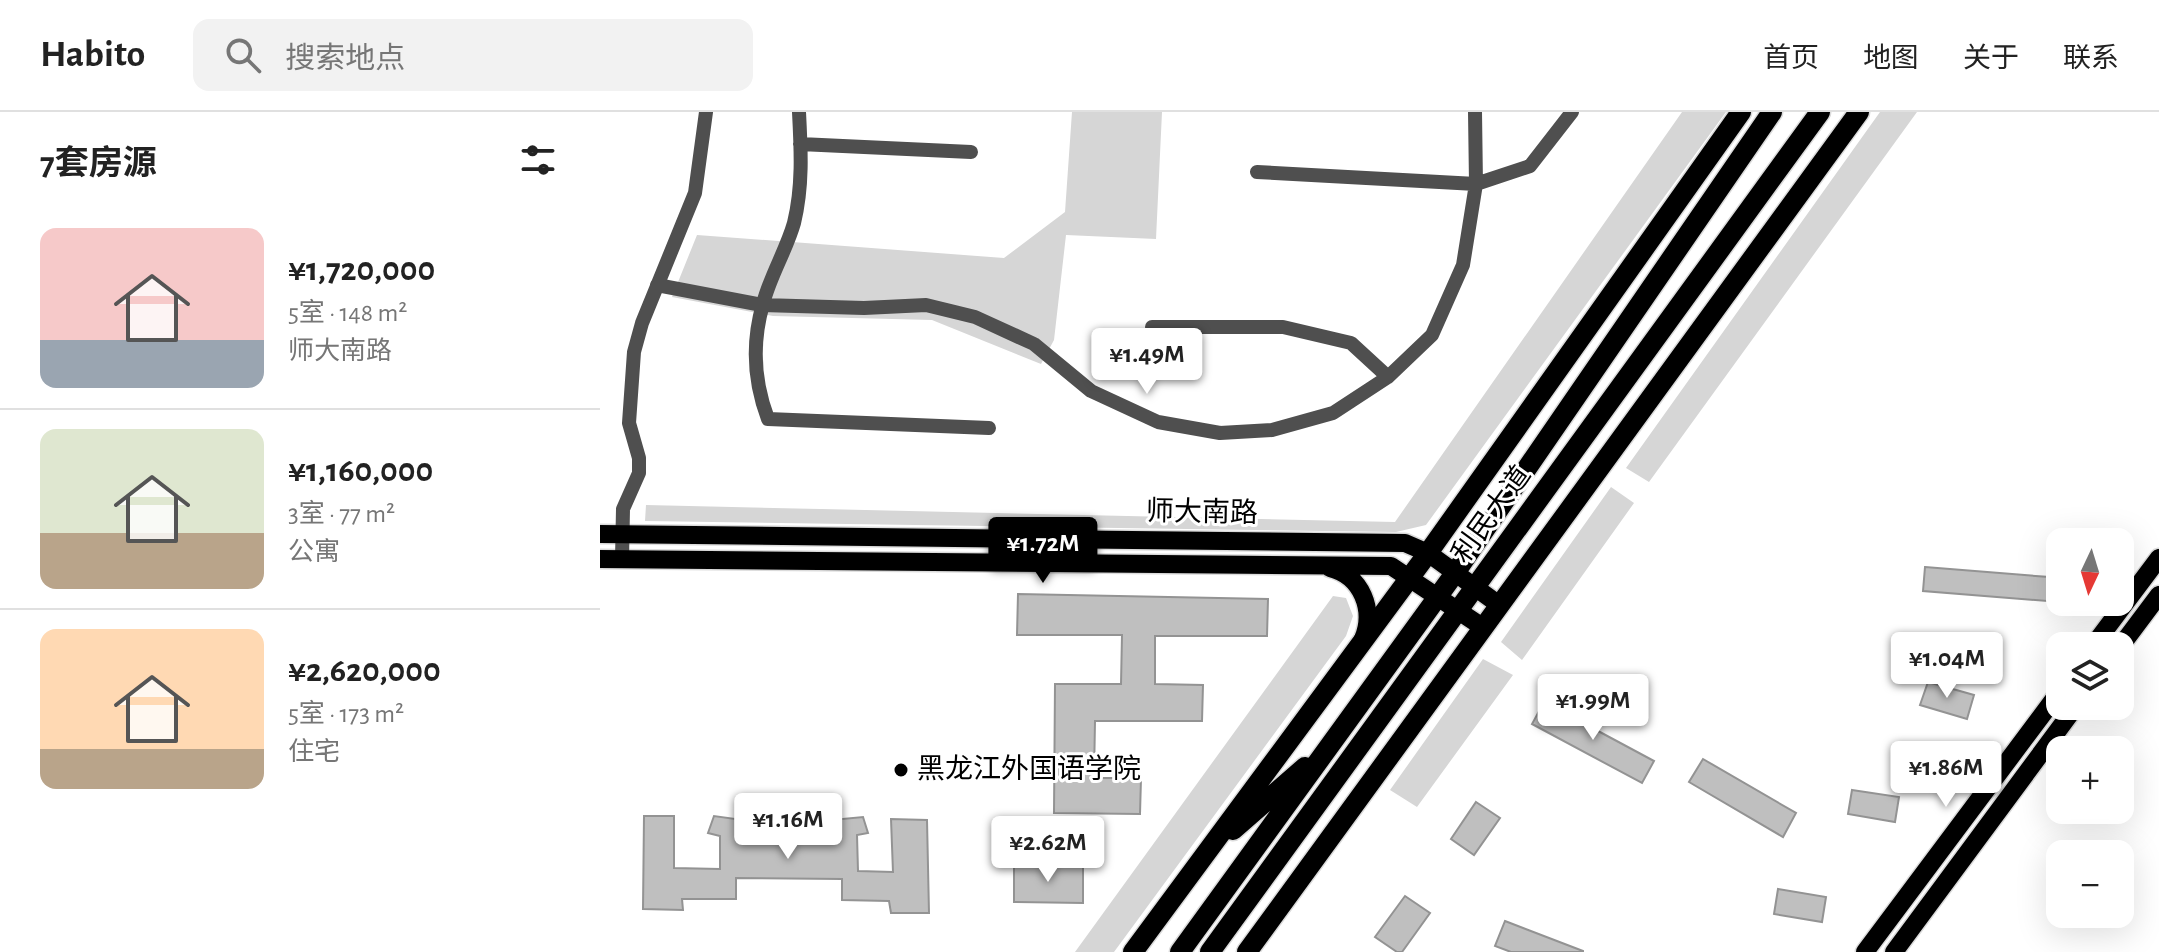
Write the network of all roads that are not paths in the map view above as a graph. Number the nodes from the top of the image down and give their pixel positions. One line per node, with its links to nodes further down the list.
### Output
1 (706, 112): 13 (street)
2 (799, 112): 9 (street)
3 (1475, 112): 12 (street)
4 (1572, 112): 12 (street)
5 (1741, 112): 20 (highway)
6 (1772, 112): 25 (highway, 利民大道)
7 (1820, 112): 27 (highway, 利民大道)
8 (1859, 112): 30 (highway)
9 (800, 144): 10 (street); 14 (street)
10 (971, 152)
11 (1257, 172): 12 (street)
12 (1476, 184): 16 (street)
13 (657, 285): 14 (street); 19 (street)
14 (762, 305): 16 (street); 17 (street)
15 (1152, 327): 16 (street)
16 (1388, 377)
17 (989, 428)
18 (600, 534): 19 (main road, 师大南路)
19 (622, 534): 20 (main road, 师大南路); 23 (street)
20 (1428, 553): 25 (main road, 师大南路); 26 (highway)
21 (2159, 558): 33 (main road)
22 (600, 559): 23 (main road, 师大南路)
23 (622, 559): 24 (main road, 师大南路)
24 (1320, 566): 26 (main road, 师大南路); 35 (main road)
25 (1455, 573): 27 (main road, 师大南路); 29 (highway, 利民大道)
26 (1410, 577): 29 (main road, 师大南路); 35 (highway)
27 (1474, 587): 30 (main road, 师大南路); 31 (highway, 利民大道)
28 (2159, 595): 34 (main road)
29 (1438, 596): 31 (main road, 师大南路); 38 (highway, 利民大道)
30 (1498, 604): 32 (highway)
31 (1458, 610): 32 (main road, 师大南路); 41 (highway, 利民大道)
32 (1481, 626): 39 (highway)
33 (2104, 632)
34 (2131, 632)
35 (1362, 641): 40 (highway)
36 (2046, 710): 46 (main road)
37 (2066, 720): 47 (main road)
38 (1333, 744): 40 (highway); 43 (highway, 利民大道)
39 (1361, 793): 41 (highway); 45 (highway)
40 (1204, 855): 42 (highway)
41 (1257, 887): 44 (highway, 利民大道)
42 (1133, 952)
43 (1180, 952)
44 (1210, 952)
45 (1247, 952)
46 (1865, 952)
47 (1894, 952)

